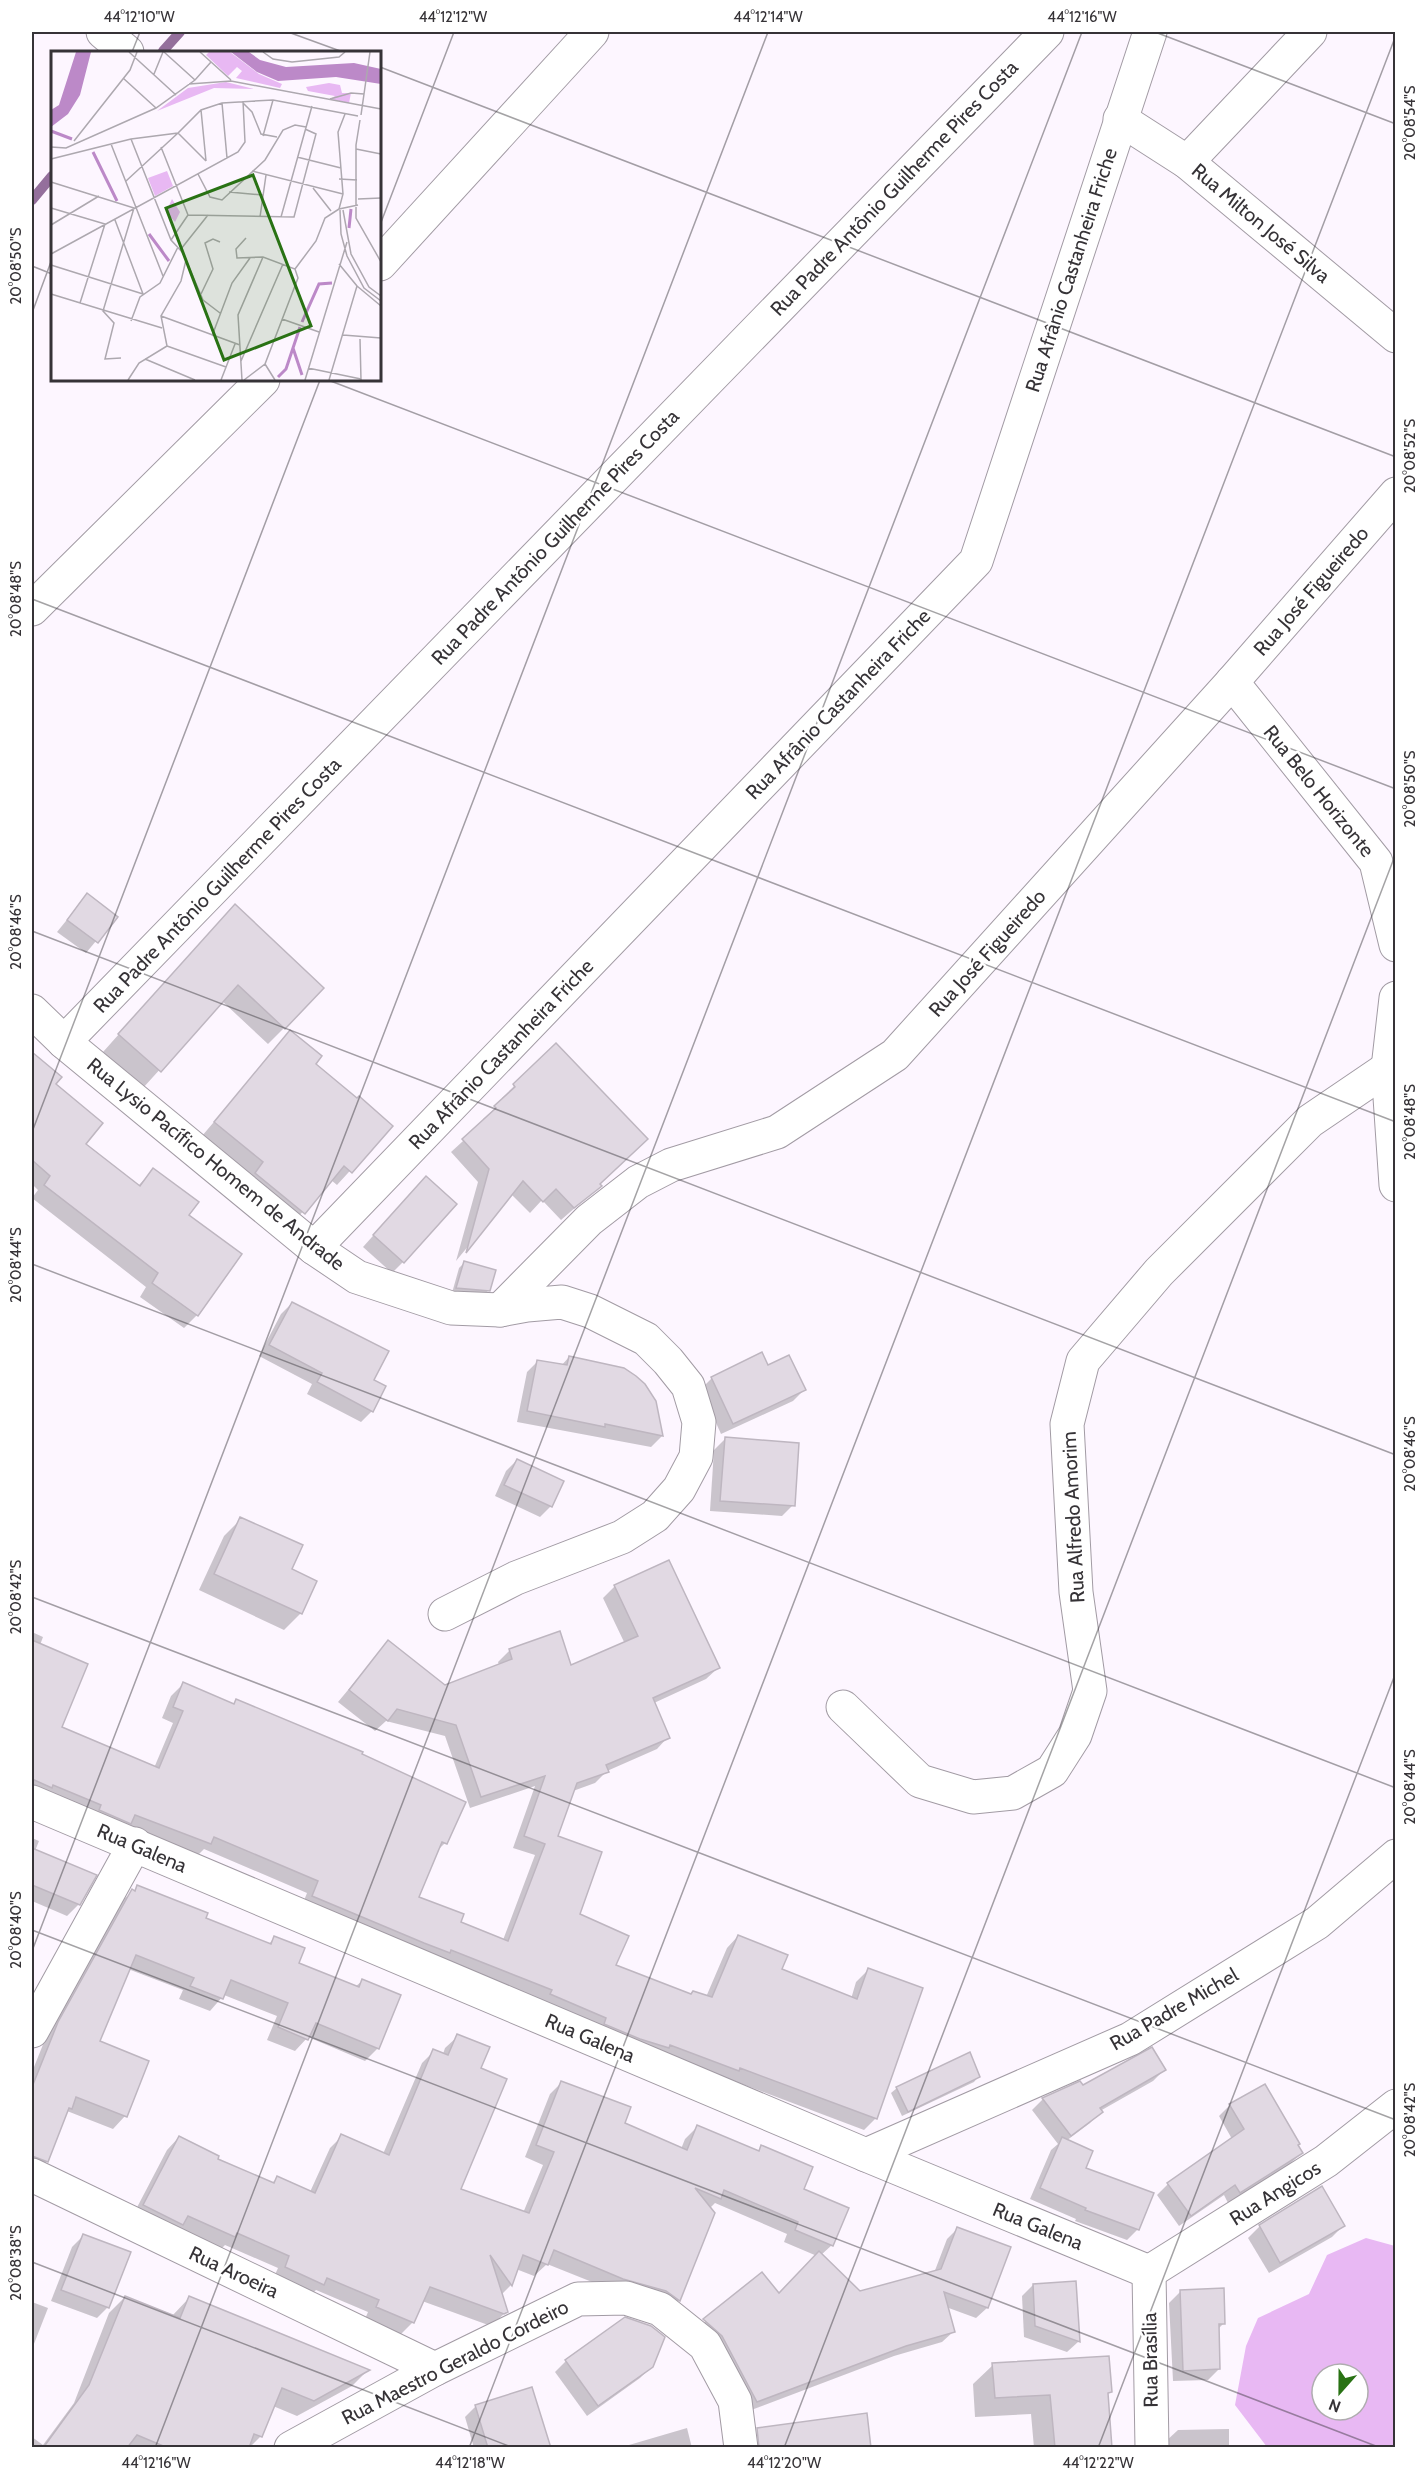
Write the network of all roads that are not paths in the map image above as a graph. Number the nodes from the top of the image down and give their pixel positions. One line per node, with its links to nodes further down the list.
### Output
1 (103, 32): 6 (street)
2 (592, 32): 9 (street)
3 (1047, 32): 18 (street, Rua Padre Antônio Guilherme Pires Costa)
4 (1149, 32): 7 (street, Rua Afrânio Castanheira Friche)
5 (1311, 32): 8 (street)
6 (126, 51)
7 (1120, 119): 8 (street, Rua Milton José Silva); 21 (street, Rua Afrânio Castanheira Friche)
8 (1187, 162): 10 (street, Rua Milton José Silva)
9 (381, 263)
10 (1395, 336)
11 (262, 381): 13 (street)
12 (1395, 494): 14 (street, Rua José Figueiredo)
13 (32, 609)
14 (1232, 682): 15 (street, Rua Belo Horizonte); 22 (street, Rua José Figueiredo)
15 (1395, 945)
16 (1395, 998): 19 (street)
17 (32, 1011): 18 (street, Rua Lysio Pacífico Homem de Andrade)
18 (64, 1042): 21 (street, Rua Lysio Pacífico Homem de Andrade)
19 (1388, 1068): 20 (street); 24 (street, Rua Alfredo Amorim)
20 (1395, 1185)
21 (314, 1248): 22 (street, Rua Lysio Pacífico Homem de Andrade)
22 (500, 1310): 23 (street, Rua Lysio Pacífico Homem de Andrade)
23 (445, 1614)
24 (843, 1707)
25 (32, 1802): 26 (street, Rua Galena)
26 (135, 1844): 28 (street); 30 (street, Rua Galena)
27 (1395, 1856): 30 (street, Rua Padre Michel)
28 (32, 2031)
29 (1395, 2106): 32 (street, Rua Angicos)
30 (866, 2155): 32 (street, Rua Galena)
31 (32, 2175): 33 (street, Rua Aroeira)
32 (1149, 2272): 36 (street, Rua Brasília)
33 (435, 2369): 34 (street, Rua Maestro Geraldo Cordeiro); 35 (street, Rua Maestro Geraldo Cordeiro)
34 (291, 2448)
35 (741, 2448)
36 (1152, 2448)

